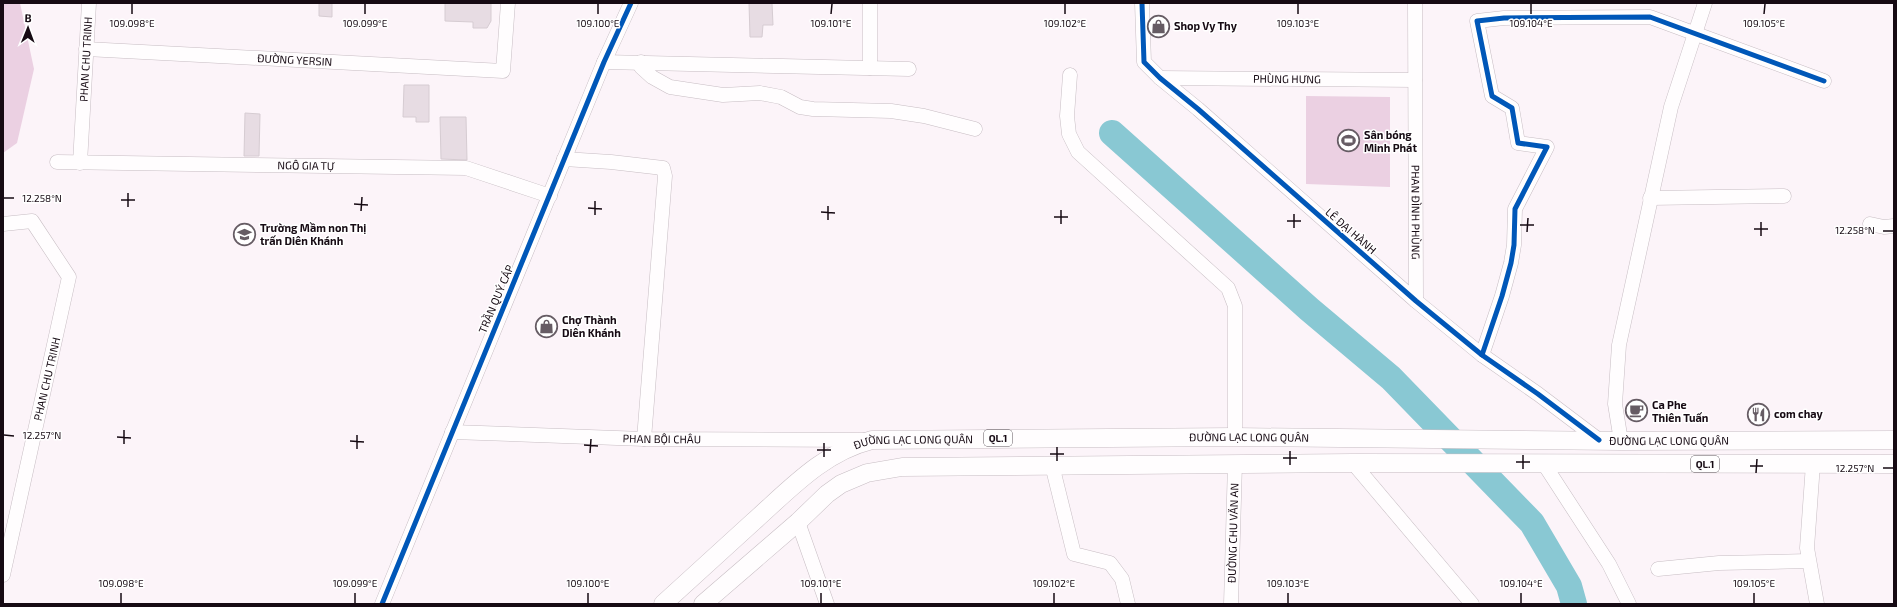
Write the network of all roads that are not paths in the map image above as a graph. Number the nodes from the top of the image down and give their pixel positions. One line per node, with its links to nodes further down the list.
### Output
1 (89, 3): 9 (street, PHAN CHU TRINH)
2 (508, 3): 9 (street, ĐƯỜNG YERSIN)
3 (631, 3): 10 (street, TRẦN QUÝ CÁP)
4 (870, 3): 12 (street)
5 (1142, 3): 15 (street, LÊ ĐẠI HÀNH)
6 (1415, 3): 16 (street, PHAN ĐÌNH PHÙNG)
7 (1705, 3): 8 (street)
8 (1696, 34): 17 (street); 24 (street); 29 (street)
9 (86, 48): 21 (street, PHAN CHU TRINH)
10 (604, 62): 11 (street); 19 (street, TRẦN QUÝ CÁP)
11 (641, 62): 12 (street); 18 (street)
12 (870, 68): 13 (street)
13 (910, 69)
14 (1070, 75): 31 (street)
15 (1160, 78): 16 (street, PHÙNG HƯNG); 28 (street, LÊ ĐẠI HÀNH)
16 (1414, 80): 28 (street, PHAN ĐÌNH PHÙNG)
17 (1824, 80)
18 (975, 129)
19 (564, 159): 22 (street, TRẦN QUÝ CÁP); 32 (street)
20 (57, 162): 21 (street, NGÔ GIA TỰ)
21 (80, 162): 22 (street, NGÔ GIA TỰ)
22 (550, 196): 30 (street, TRẦN QUÝ CÁP)
23 (1784, 196): 24 (street)
24 (1650, 198): 36 (street)
25 (3, 224): 46 (street, PHAN CHU TRINH)
26 (1870, 224): 27 (street)
27 (1894, 226)
28 (1416, 301): 29 (street, LÊ ĐẠI HÀNH)
29 (1482, 355): 34 (street, LÊ ĐẠI HÀNH)
30 (452, 432): 32 (street, PHAN BỘI CHÂU); 47 (street, TRẦN QUÝ CÁP)
31 (1235, 437): 33 (main road, ĐƯỜNG LẠC LONG QUÂN / QL.1); 34 (main road, ĐƯỜNG LẠC LONG QUÂN / QL.1)
32 (644, 439): 33 (street, PHAN BỘI CHÂU)
33 (872, 440): 48 (main road, ĐƯỜNG LẠC LONG QUÂN / QL.1)
34 (1599, 440): 36 (main road, ĐƯỜNG LẠC LONG QUÂN / QL.1)
35 (1894, 440): 36 (main road, ĐƯỜNG LẠC LONG QUÂN / QL.1)
36 (1621, 441)
37 (1235, 463): 38 (main road, ĐƯỜNG LẠC LONG QUÂN / QL.1); 42 (main road, ĐƯỜNG LẠC LONG QUÂN / QL.1); 52 (street, ĐƯỜNG CHU VĂN AN)
38 (1352, 463): 39 (main road, ĐƯỜNG LẠC LONG QUÂN / QL.1); 53 (street)
39 (1544, 464): 40 (main road, ĐƯỜNG LẠC LONG QUÂN / QL.1); 54 (street)
40 (1813, 464): 41 (main road, ĐƯỜNG LẠC LONG QUÂN / QL.1); 44 (street)
41 (1894, 464)
42 (1052, 465): 43 (main road, ĐƯỜNG LẠC LONG QUÂN / QL.1); 51 (street)
43 (798, 522): 49 (main road, ĐƯỜNG LẠC LONG QUÂN / QL.1); 50 (street)
44 (1808, 561): 45 (street); 55 (street)
45 (1658, 569)
46 (3, 575)
47 (382, 604)
48 (663, 604)
49 (703, 604)
50 (827, 604)
51 (1128, 604)
52 (1231, 604)
53 (1472, 604)
54 (1629, 604)
55 (1817, 604)

